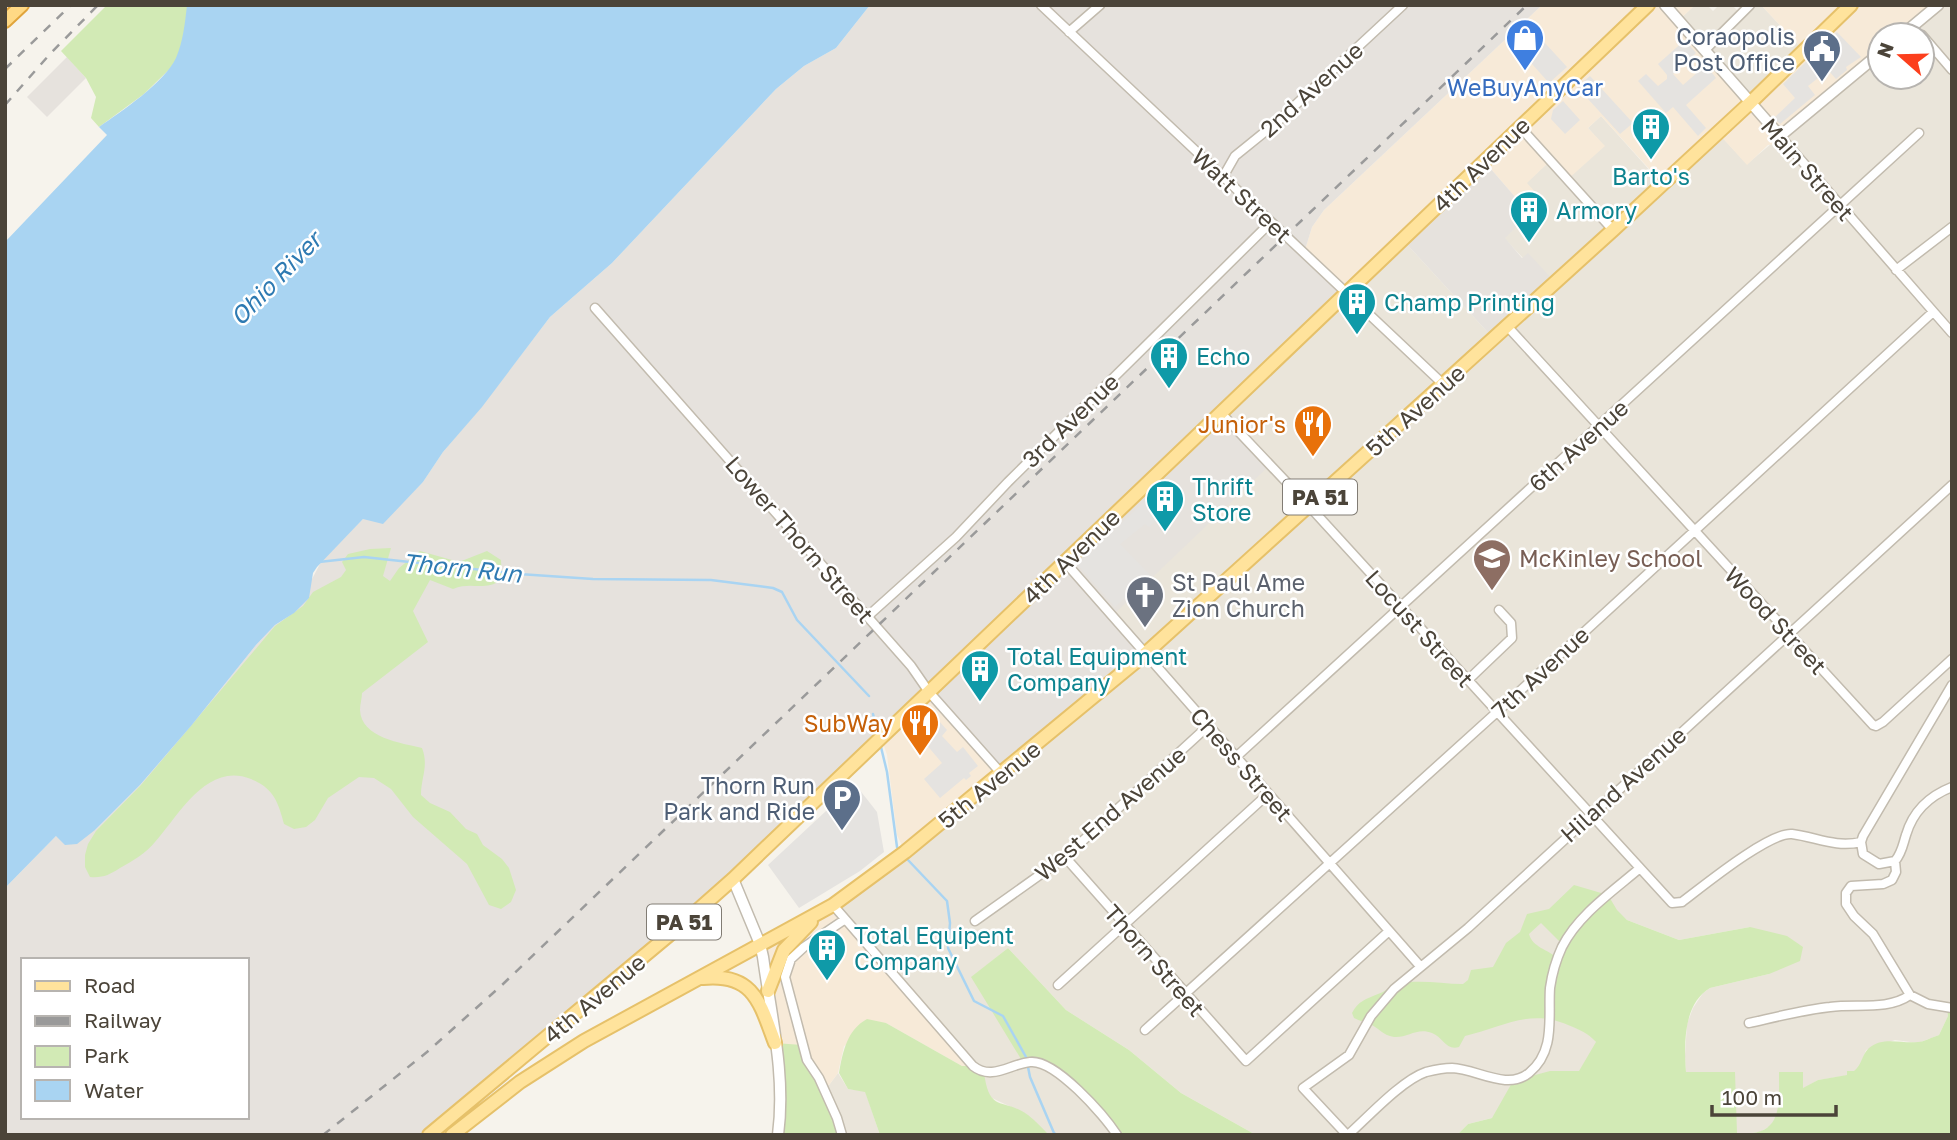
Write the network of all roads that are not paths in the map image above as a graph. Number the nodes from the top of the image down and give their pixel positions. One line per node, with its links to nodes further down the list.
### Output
1 (22, 5): 10 (highway)
2 (1041, 5): 12 (street, Watt Street)
3 (1100, 5): 12 (street)
4 (1403, 5): 21 (street, 2nd Avenue)
5 (1648, 5): 18 (main road, 4th Avenue / PA 51)
6 (1665, 5): 13 (street, Main Street)
7 (1750, 5): 13 (street)
8 (1851, 5): 17 (main road, 5th Avenue / PA 51)
9 (1938, 5): 11 (street)
10 (5, 21)
11 (1919, 21)
12 (1069, 32): 21 (street, Watt Street)
13 (1705, 50): 17 (street, Main Street)
14 (1936, 51): 16 (street)
15 (1866, 65): 20 (street)
16 (1952, 70)
17 (1750, 103): 20 (street, Main Street); 25 (main road, 5th Avenue / PA 51)
18 (1520, 127): 25 (street); 27 (main road, 4th Avenue / PA 51)
19 (1919, 133): 22 (street, 6th Avenue)
20 (1780, 136): 22 (street, Main Street)
21 (1223, 177): 23 (street, Watt Street)
22 (1840, 205): 26 (street, Main Street); 34 (street, 6th Avenue)
23 (1271, 222): 27 (street, Watt Street); 41 (street, 3rd Avenue)
24 (1952, 227): 26 (street)
25 (1613, 230): 30 (main road, 5th Avenue / PA 51)
26 (1896, 270): 29 (street, Main Street)
27 (1346, 293): 32 (street, Watt Street); 33 (main road, 4th Avenue / PA 51)
28 (595, 308): 41 (street, Lower Thorn Street)
29 (1933, 312): 31 (street, Main Street); 37 (street, 7th Avenue)
30 (1507, 326): 32 (main road, 5th Avenue / PA 51); 34 (street, Wood Street)
31 (1952, 333)
32 (1443, 384): 36 (main road, 5th Avenue / PA 51)
33 (1221, 414): 36 (street, Locust Street); 38 (main road, 4th Avenue / PA 51)
34 (1599, 426): 37 (street, Wood Street); 39 (street, 6th Avenue)
35 (1952, 485): 42 (street, Hiland Avenue)
36 (1309, 506): 39 (street, Locust Street); 43 (main road, 5th Avenue / PA 51)
37 (1695, 531): 42 (street, Wood Street); 48 (street, 7th Avenue)
38 (1065, 562): 43 (street, Chess Street); 47 (main road, 4th Avenue / PA 51)
39 (1401, 607): 45 (street, Locust Street); 50 (street, 6th Avenue)
40 (1499, 610): 45 (street)
41 (868, 616): 47 (street, Lower Thorn Street)
42 (1788, 633): 44 (street, Wood Street); 54 (street, Hiland Avenue)
43 (1145, 654): 49 (street, Chess Street); 51 (main road, 5th Avenue / PA 51)
44 (1952, 659)
45 (1468, 680): 48 (street, Locust Street)
46 (1952, 685): 55 (street)
47 (929, 692): 51 (street, Lower Thorn Street); 60 (main road, 4th Avenue / PA 51)
48 (1497, 712): 54 (street, Locust Street); 58 (street, 7th Avenue)
49 (1209, 726): 50 (street, Chess Street); 56 (street, West End Avenue)
50 (1236, 757): 53 (street, Chess Street)
51 (1001, 773): 61 (main road, 5th Avenue / PA 51)
52 (1952, 787): 57 (street)
53 (1268, 794): 58 (street, Chess Street); 64 (street)
54 (1591, 814): 59 (street, Locust Street); 67 (street, Hiland Avenue)
55 (1861, 842): 57 (street); 59 (street, Locust Street)
56 (1065, 857): 63 (street, West End Avenue); 64 (street, Thorn Street)
57 (1895, 861): 72 (street)
58 (1328, 864): 65 (street, Chess Street); 71 (street, 7th Avenue)
59 (1640, 868): 84 (street)
60 (733, 879): 66 (street); 77 (main road, 4th Avenue / PA 51)
61 (833, 905): 62 (street); 66 (main road, 5th Avenue / PA 51); 70 (main road)
62 (844, 920): 82 (street); 83 (street)
63 (975, 921)
64 (1125, 925): 69 (street); 71 (street, Thorn Street)
65 (1389, 930): 67 (street, Chess Street); 71 (street, Thorn Street)
66 (760, 944): 68 (main road, PA 51); 70 (street)
67 (1420, 966): 84 (street, Hiland Avenue)
68 (699, 978): 76 (main road); 78 (main road, PA 51)
69 (1058, 985)
70 (768, 991): 76 (street)
71 (1186, 994): 75 (street, 7th Avenue)
72 (1910, 995): 73 (street); 74 (street)
73 (1952, 1008)
74 (1749, 1023)
75 (1144, 1030)
76 (775, 1043): 81 (street)
77 (487, 1087): 78 (main road); 79 (main road, PA 51)
78 (503, 1094): 80 (main road, PA 51)
79 (429, 1135)
80 (452, 1135)
81 (778, 1135)
82 (842, 1135)
83 (1117, 1135)
84 (1347, 1135)

